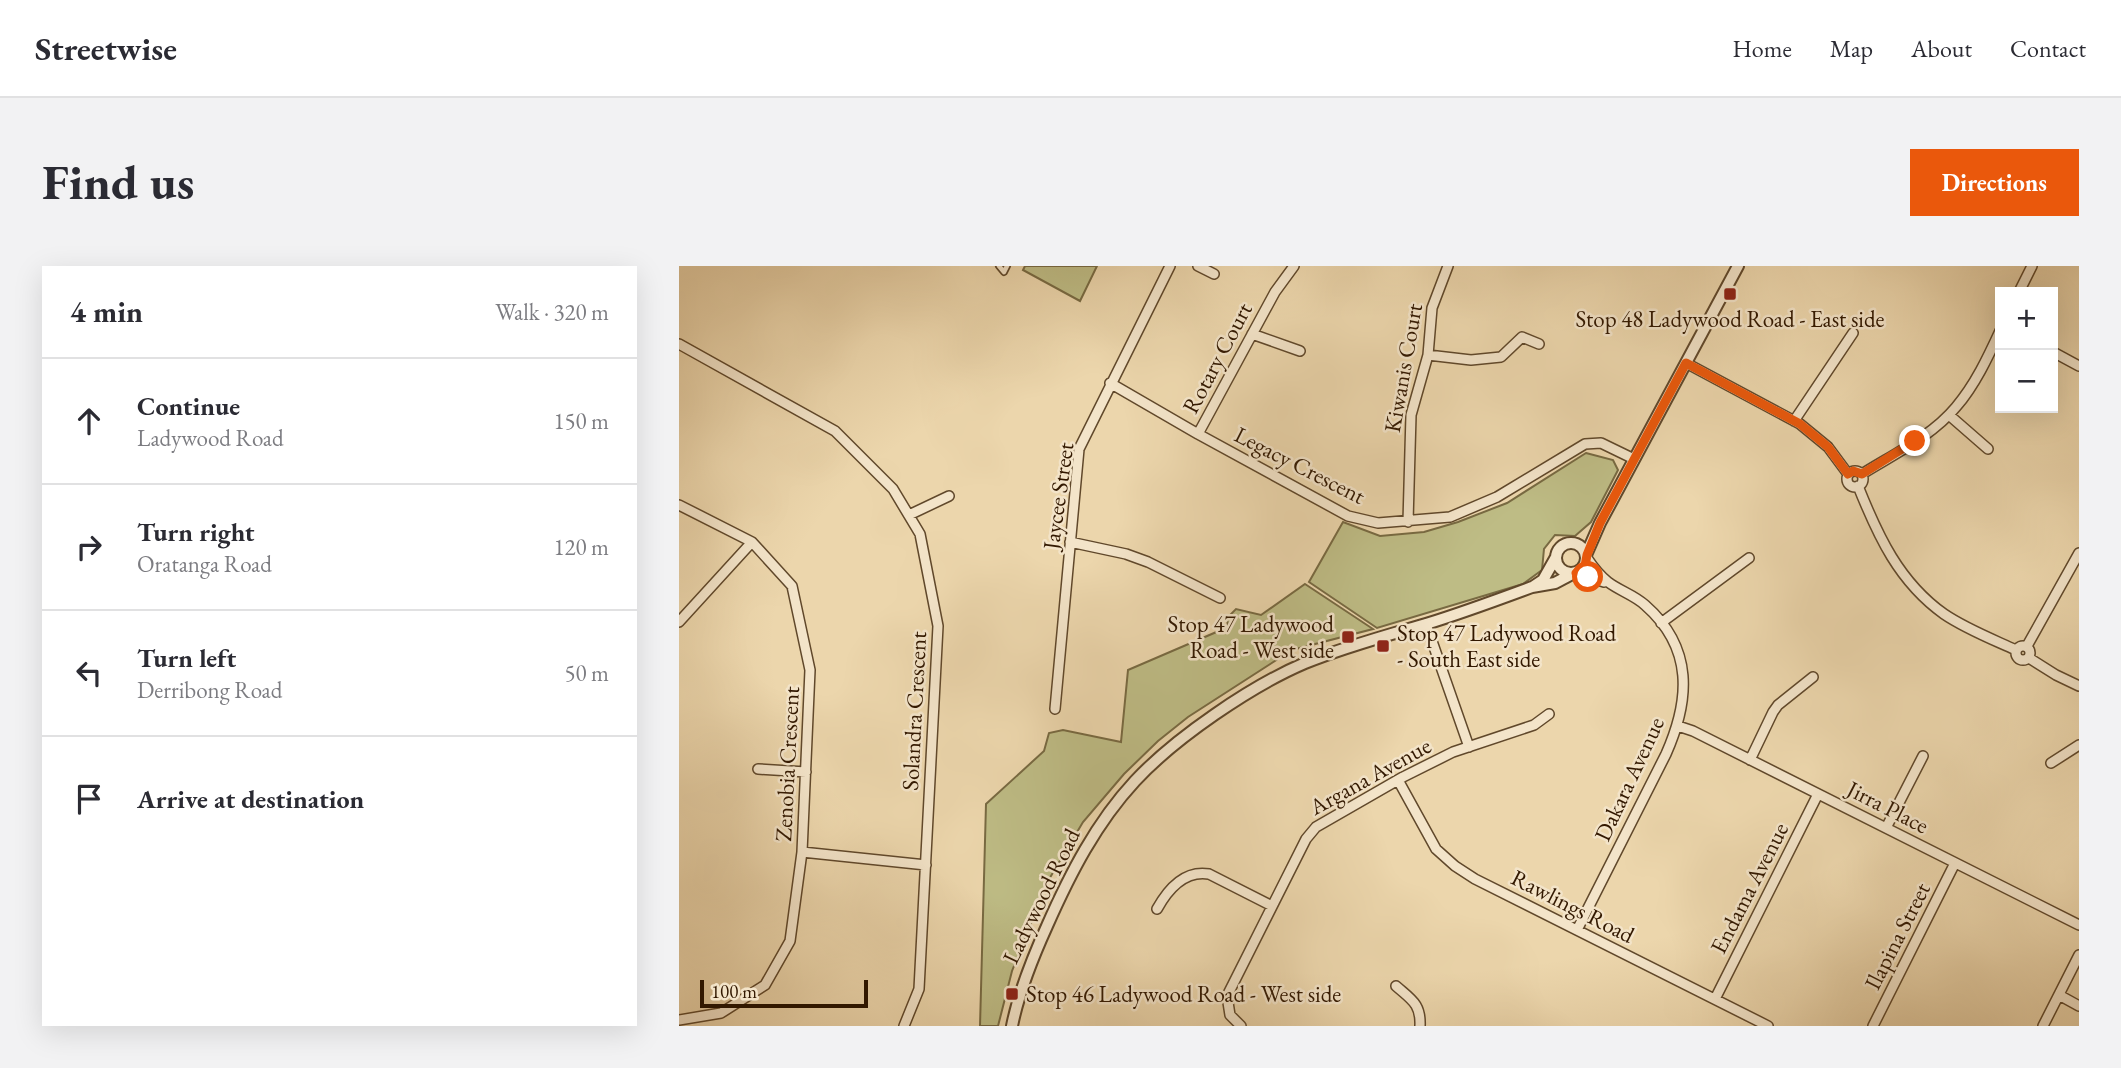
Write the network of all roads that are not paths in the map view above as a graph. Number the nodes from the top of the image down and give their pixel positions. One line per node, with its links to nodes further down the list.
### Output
1 (999, 266): 2 (lane)
2 (1007, 266)
3 (1170, 266): 21 (street, Jaycee Street)
4 (1198, 266): 9 (street)
5 (1294, 266): 12 (street, Rotary Court)
6 (1448, 266): 17 (street, Kiwanis Court)
7 (1738, 266): 19 (street)
8 (2032, 266): 10 (street)
9 (1214, 274)
10 (2022, 287)
11 (1853, 333): 23 (street)
12 (1252, 334): 16 (street); 24 (street, Rotary Court)
13 (1995, 341): 22 (street)
14 (1539, 344): 17 (street)
15 (681, 349): 32 (street, Solandra Crescent)
16 (1300, 351)
17 (1429, 355): 33 (street, Kiwanis Court)
18 (2058, 355): 20 (street)
19 (1686, 363): 23 (street); 26 (street)
20 (2079, 366)
21 (1110, 383): 24 (street, Legacy Crescent); 36 (street, Jaycee Street)
22 (1949, 415): 25 (street); 28 (street)
23 (1794, 421): 27 (street)
24 (1198, 434): 33 (street, Legacy Crescent)
25 (1988, 449)
26 (1634, 459): 33 (street, Legacy Crescent); 34 (street)
27 (1848, 474): 28 (street); 29 (street)
28 (1862, 474): 29 (street)
29 (1858, 486): 50 (street)
30 (949, 496): 32 (street)
31 (679, 505): 35 (street, Zenobia Crescent)
32 (909, 515): 69 (street, Solandra Crescent)
33 (1408, 522)
34 (1600, 523): 37 (street); 39 (street)
35 (752, 542): 46 (street); 63 (street, Zenobia Crescent)
36 (1070, 542): 45 (street); 54 (street, Jaycee Street)
37 (1575, 543): 39 (street); 40 (street)
38 (2079, 553): 49 (street)
39 (1587, 556): 42 (street); 43 (street, Dakara Avenue)
40 (1556, 557): 42 (street); 44 (street)
41 (1749, 558): 47 (street)
42 (1574, 573): 43 (street, Dakara Avenue); 44 (street, Ladywood Road)
43 (1609, 583): 47 (street, Dakara Avenue)
44 (1532, 587): 48 (street, Ladywood Road)
45 (1220, 598)
46 (679, 622)
47 (1661, 623): 56 (street, Dakara Avenue)
48 (1426, 624): 58 (street); 81 (street, Ladywood Road)
49 (2027, 646): 50 (street); 51 (street)
50 (2016, 650): 51 (street)
51 (2029, 658): 53 (street)
52 (1813, 677): 60 (street)
53 (2079, 686)
54 (1055, 709)
55 (1549, 713): 58 (street, Argana Avenue)
56 (1678, 726): 60 (street, Jirra Place); 73 (street, Dakara Avenue)
57 (2079, 745): 61 (street)
58 (1469, 747): 64 (street, Argana Avenue)
59 (1923, 756): 66 (street)
60 (1750, 760): 65 (street, Jirra Place)
61 (2051, 763)
62 (758, 769): 63 (street)
63 (806, 772): 67 (street, Zenobia Crescent)
64 (1398, 780): 70 (street, Argana Avenue); 73 (street, Rawlings Road)
65 (1818, 794): 66 (street, Jirra Place); 77 (street, Endama Avenue)
66 (1886, 828): 68 (street, Jirra Place)
67 (802, 852): 69 (street); 79 (street, Zenobia Crescent)
68 (1955, 863): 72 (street, Jirra Place); 85 (street, Ilapina Street)
69 (926, 865): 80 (street, Solandra Crescent)
70 (1272, 906): 71 (street); 82 (street, Argana Avenue)
71 (1157, 909)
72 (2079, 925)
73 (1577, 930): 77 (street, Rawlings Road)
74 (2079, 955): 76 (street)
75 (1397, 986): 83 (street)
76 (2059, 995): 78 (street); 86 (street)
77 (1715, 999): 84 (street, Rawlings Road)
78 (2079, 1006)
79 (679, 1020)
80 (904, 1026)
81 (1011, 1026)
82 (1241, 1026)
83 (1420, 1026)
84 (1767, 1026)
85 (1873, 1026)
86 (2043, 1026)

